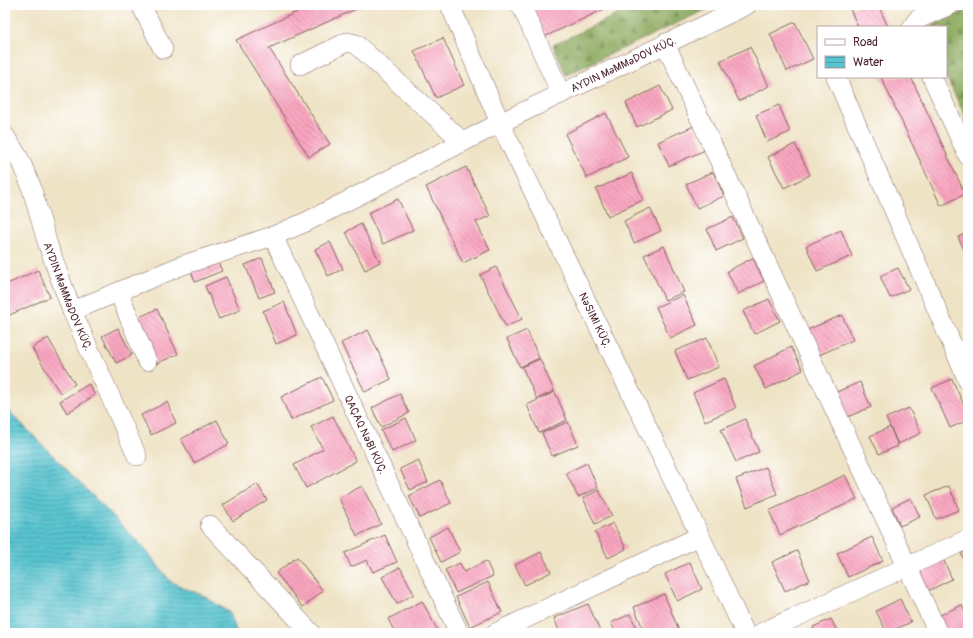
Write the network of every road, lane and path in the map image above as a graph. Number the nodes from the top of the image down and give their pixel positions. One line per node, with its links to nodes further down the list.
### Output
1 (141, 5): 8 (street)
2 (450, 5): 13 (street, NƏSIMI KÜÇ.)
3 (521, 5): 12 (street)
4 (747, 5): 7 (street)
5 (950, 5): 6 (street)
6 (913, 26)
7 (665, 43): 12 (street); 26 (street)
8 (163, 49)
9 (300, 65): 15 (street)
10 (836, 78): 21 (street)
11 (932, 78): 16 (street)
12 (561, 94): 13 (street)
13 (500, 123): 15 (street); 24 (street, NƏSIMI KÜÇ.)
14 (5, 136): 19 (street)
15 (463, 142): 17 (street)
16 (968, 156)
17 (273, 236): 18 (street); 28 (street, QAÇAQ NƏBI KÜÇ.)
18 (119, 293): 19 (street); 20 (street)
19 (72, 311): 22 (street)
20 (147, 361)
21 (968, 381)
22 (137, 456)
23 (210, 525): 27 (street)
24 (700, 536): 29 (street); 30 (street, NƏSIMI KÜÇ.)
25 (968, 539): 26 (street)
26 (907, 567): 31 (street); 32 (street)
27 (311, 633)
28 (458, 633)
29 (495, 633)
30 (745, 633)
31 (761, 633)
32 (938, 633)

